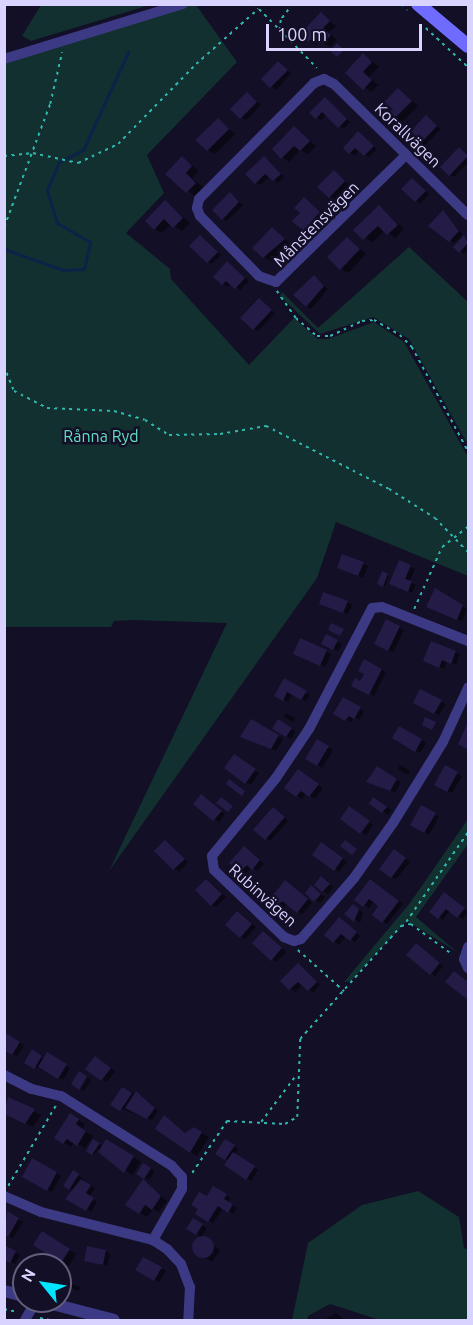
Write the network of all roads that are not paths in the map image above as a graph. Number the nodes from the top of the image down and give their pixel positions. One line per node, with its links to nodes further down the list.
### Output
1 (183, 4): 6 (street)
2 (433, 4): 4 (main road)
3 (413, 8): 4 (main road)
4 (447, 25): 5 (main road)
5 (468, 46)
6 (4, 59)
7 (323, 76): 8 (street, Korallvägen); 8 (street, Månstensvägen)
8 (406, 155): 9 (street, Korallvägen)
9 (468, 215)
10 (468, 641): 11 (street, Rubinvägen)
11 (468, 688)
12 (468, 947): 13 (street)
13 (468, 968)
14 (4, 1075): 16 (street)
15 (4, 1194): 16 (street)
16 (153, 1240): 19 (street)
17 (72, 1309): 18 (street)
18 (114, 1320)
19 (188, 1320)

